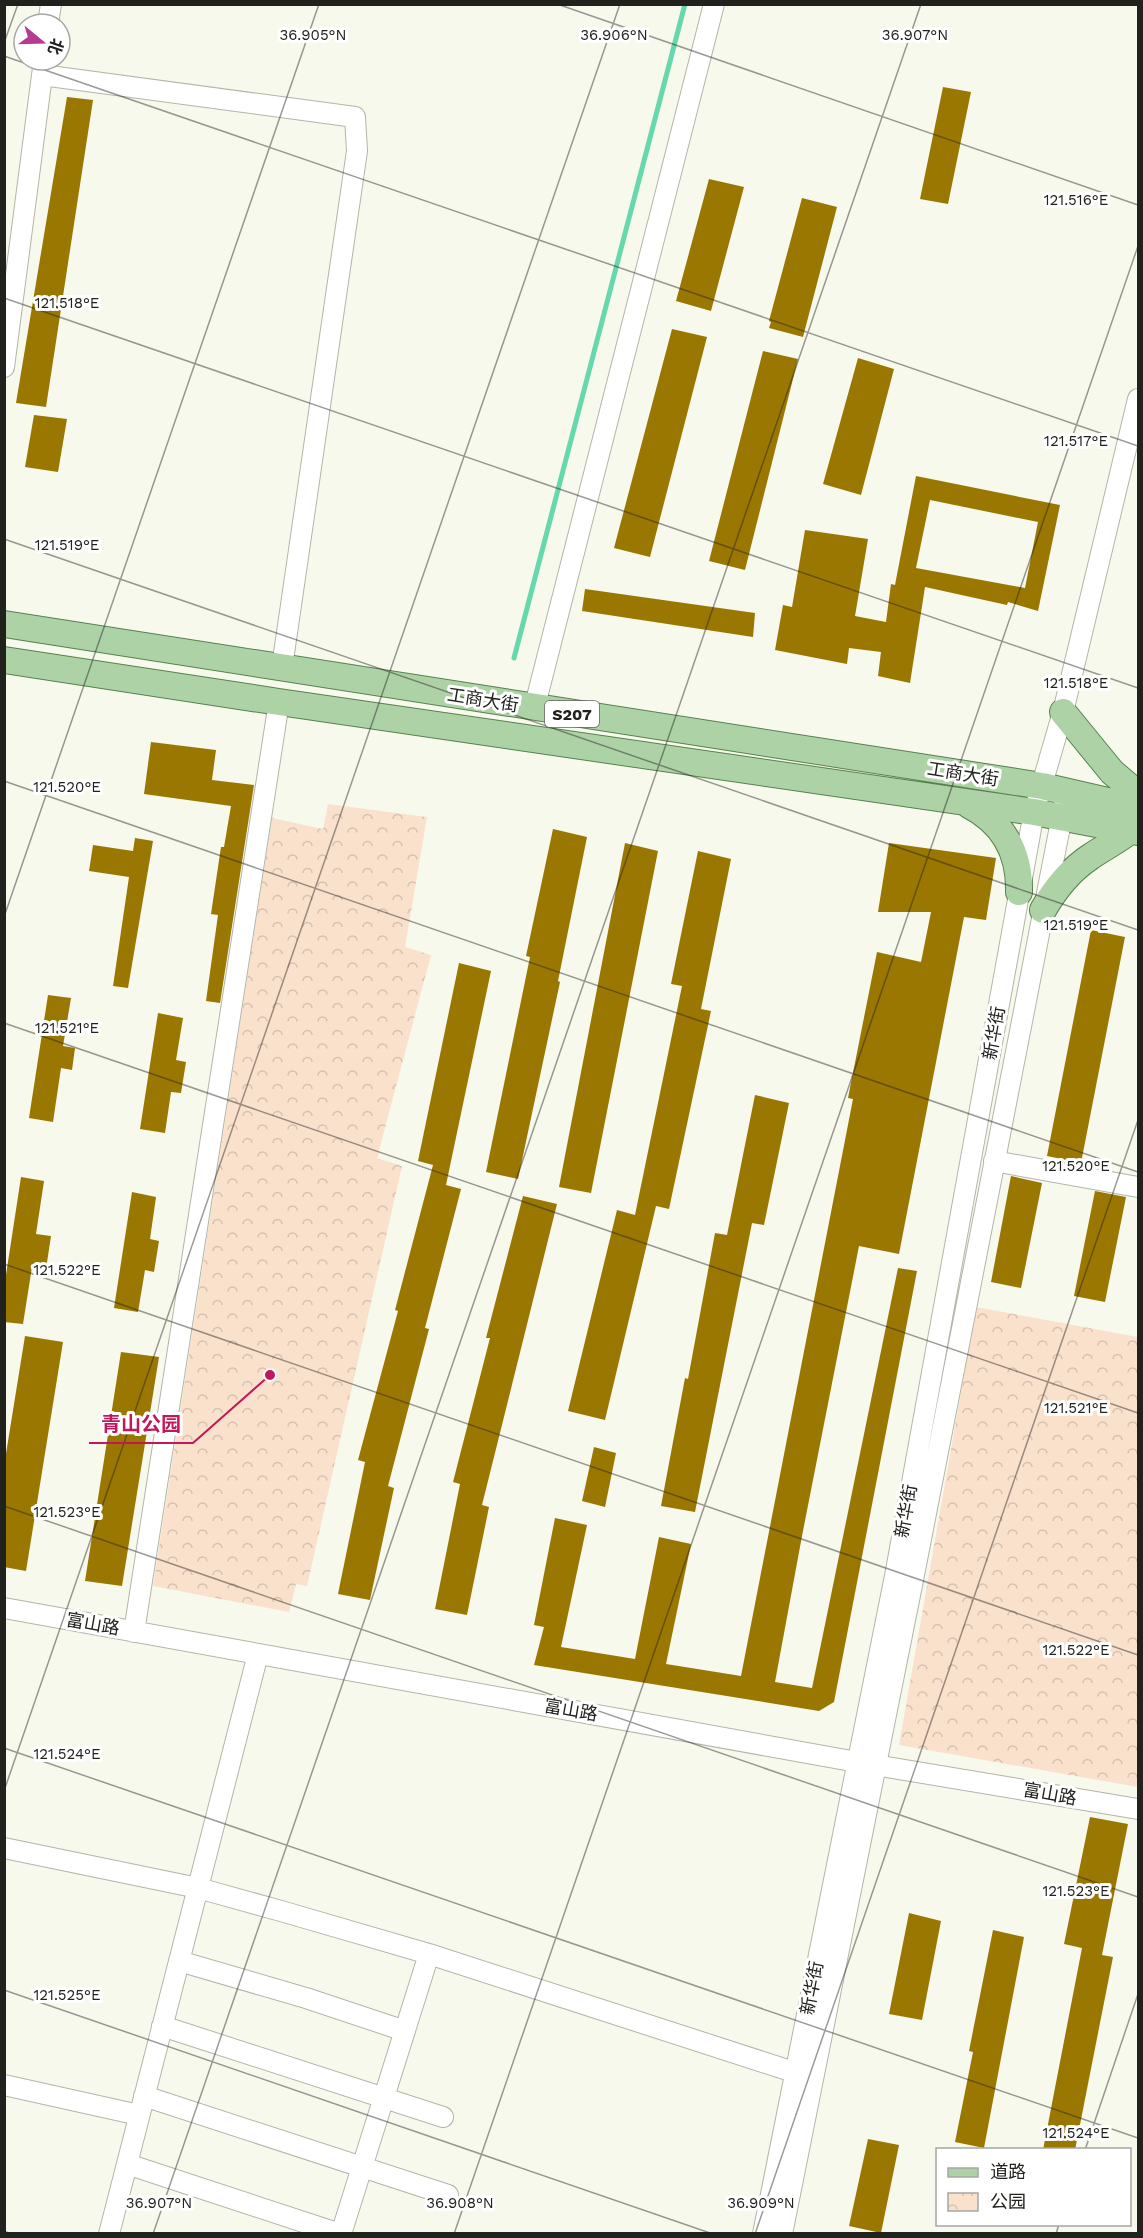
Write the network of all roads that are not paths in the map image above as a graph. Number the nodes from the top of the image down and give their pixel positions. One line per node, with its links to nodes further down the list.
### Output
1 (714, 4): 10 (street)
2 (42, 72): 4 (street)
3 (72, 72): 8 (street)
4 (4, 367)
5 (1138, 399): 11 (street)
6 (4, 624): 8 (main road, 工商大街 / S207)
7 (4, 660): 9 (main road, 工商大街 / S207)
8 (282, 667): 10 (main road, 工商大街 / S207)
9 (279, 702): 14 (main road, 工商大街 / S207); 23 (street)
10 (534, 709): 12 (main road, 工商大街 / S207)
11 (1063, 712): 12 (street); 13 (main road)
12 (1054, 789): 15 (street, 新华街); 16 (street, 新华街); 17 (main road, 工商大街 / S207)
13 (1138, 794)
14 (957, 801): 15 (main road, 工商大街 / S207); 18 (main road)
15 (1034, 812): 16 (main road, 工商大街 / S207); 18 (street, 新华街)
16 (1062, 818): 17 (main road, 工商大街 / S207); 19 (street, 新华街)
17 (1136, 824): 19 (main road)
18 (1019, 892): 25 (street, 新华街)
19 (1042, 910): 20 (street, 新华街)
20 (994, 1161): 21 (street); 25 (street, 新华街)
21 (1138, 1187)
22 (4, 1608): 23 (street, 富山路)
23 (134, 1632): 24 (street, 富山路)
24 (258, 1654): 25 (street, 富山路); 28 (street)
25 (867, 1763): 26 (street, 富山路); 33 (street, 新华街)
26 (1138, 1809)
27 (4, 1848): 28 (street)
28 (198, 1888): 29 (street); 30 (street)
29 (429, 1954): 32 (street); 33 (street)
30 (179, 1961): 31 (street); 32 (street)
31 (162, 2026): 35 (street); 36 (street)
32 (405, 2031): 35 (street)
33 (804, 2075): 43 (street, 新华街); 44 (street, 新华街)
34 (4, 2085): 36 (street)
35 (384, 2097): 37 (street); 39 (street)
36 (142, 2105): 38 (street); 39 (street)
37 (443, 2117)
38 (127, 2164): 41 (street); 42 (street)
39 (362, 2167): 40 (street); 42 (street)
40 (447, 2195)
41 (110, 2233)
42 (341, 2234)
43 (763, 2234)
44 (782, 2234)

